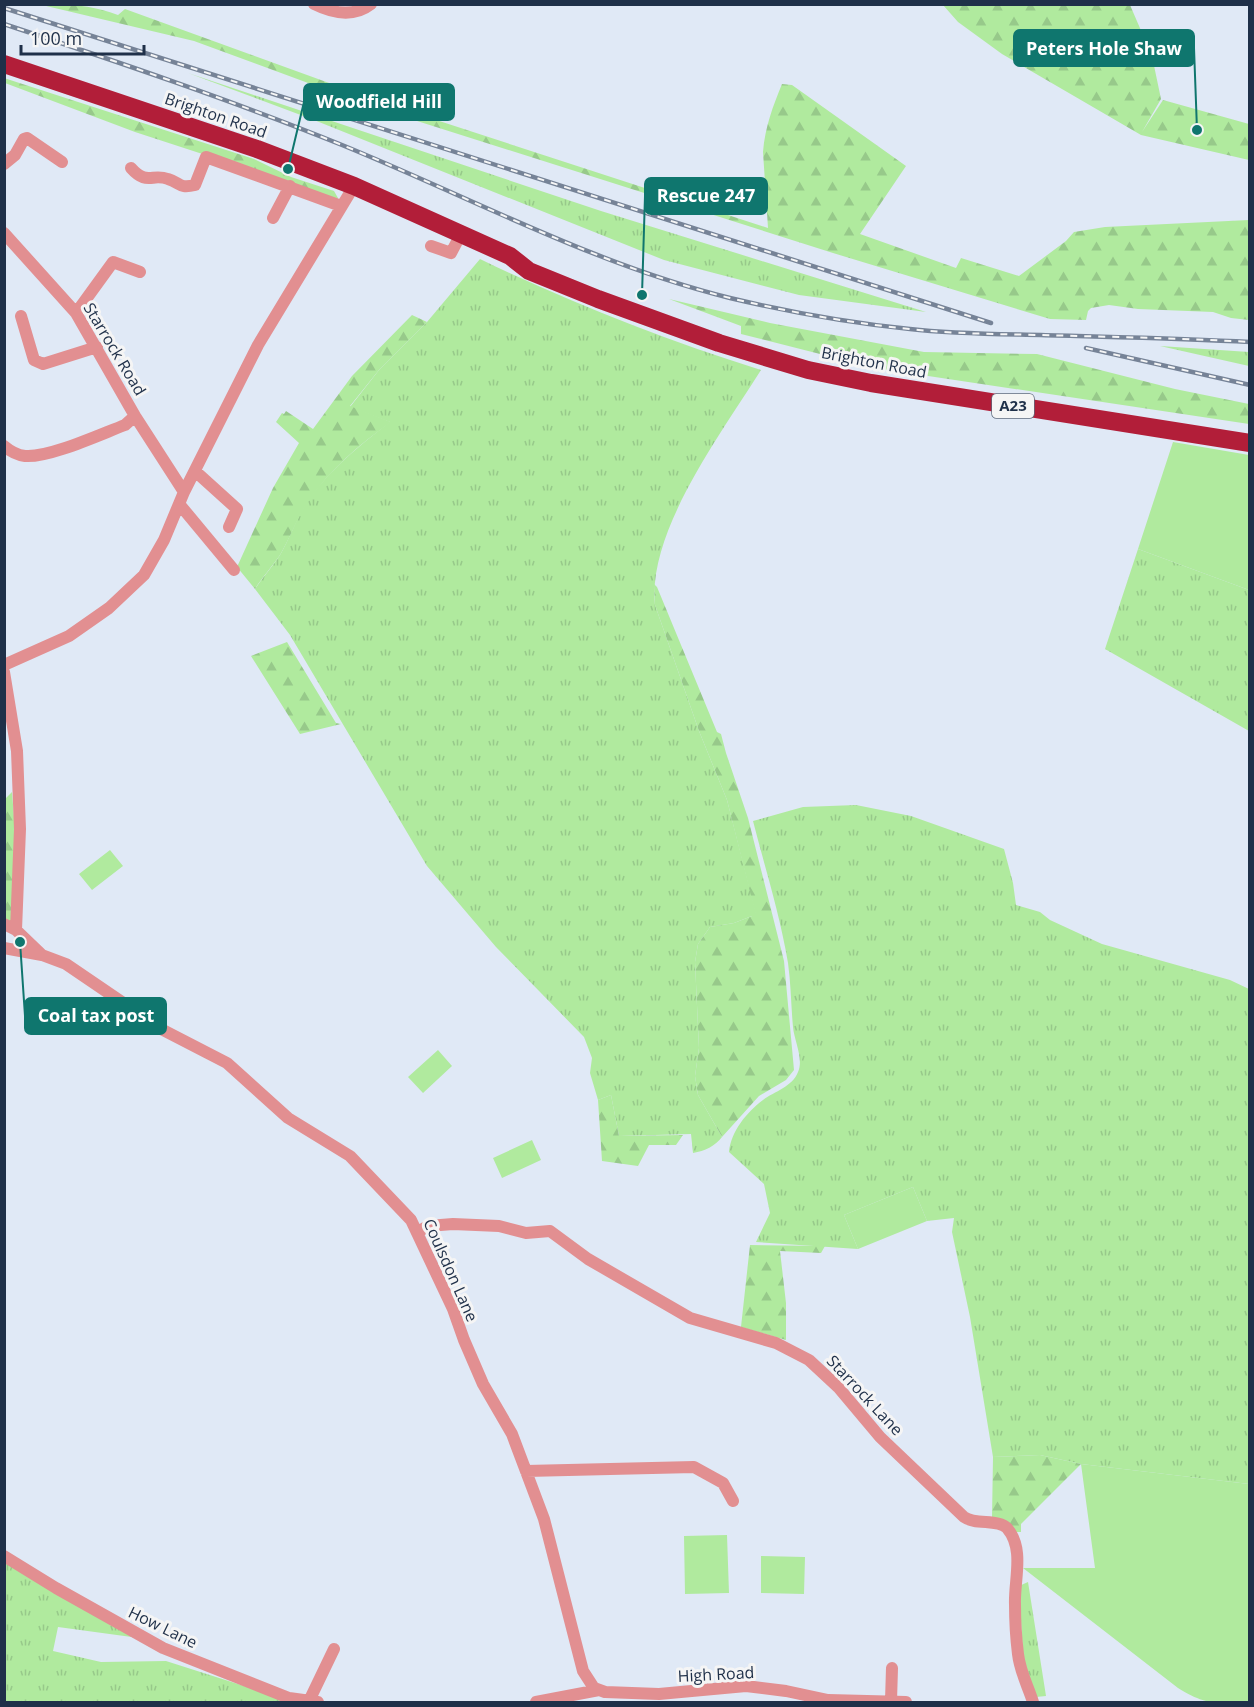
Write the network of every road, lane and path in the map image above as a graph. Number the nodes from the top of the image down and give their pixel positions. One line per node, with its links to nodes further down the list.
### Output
1 (314, 4): 2 (street)
2 (368, 7)
3 (4, 64): 8 (highway, Brighton Road / A23)
4 (62, 162): 5 (street)
5 (4, 164)
6 (131, 168): 7 (street)
7 (290, 186): 9 (street); 10 (street)
8 (354, 186): 9 (street); 12 (highway, Brighton Road / A23)
9 (341, 206): 23 (street)
10 (273, 218)
11 (4, 233): 16 (street, Starrock Road)
12 (461, 234): 13 (street); 14 (highway, Brighton Road / A23)
13 (430, 246)
14 (510, 256): 20 (highway, Brighton Road / A23); 21 (highway, Brighton Road / A23)
15 (140, 272): 16 (street)
16 (76, 312): 18 (street, Starrock Road)
17 (21, 316): 18 (street)
18 (97, 347): 19 (street, Starrock Road)
19 (135, 416): 22 (street); 24 (street, Starrock Road)
20 (1250, 432)
21 (1250, 443)
22 (4, 446)
23 (195, 471): 24 (street); 26 (street)
24 (184, 492): 25 (street)
25 (180, 505): 27 (street); 28 (street)
26 (229, 527)
27 (234, 570)
28 (4, 665)
29 (4, 672): 31 (street)
30 (4, 924): 31 (street, Coulsdon Lane)
31 (16, 930): 33 (street, Coulsdon Lane)
32 (10, 949): 33 (street, Coulsdon Lane)
33 (42, 955): 34 (street, Coulsdon Lane)
34 (418, 1232): 35 (street, Coulsdon Lane); 46 (street, Starrock Lane)
35 (526, 1471): 36 (street); 40 (street, Coulsdon Lane)
36 (733, 1501)
37 (4, 1556): 43 (street, How Lane)
38 (334, 1649): 43 (street)
39 (892, 1668): 42 (street)
40 (599, 1690): 41 (street, High Road); 44 (street)
41 (627, 1698): 42 (street, High Road)
42 (891, 1701): 45 (street, High Road)
43 (314, 1702)
44 (536, 1702)
45 (906, 1702)
46 (1033, 1702)

